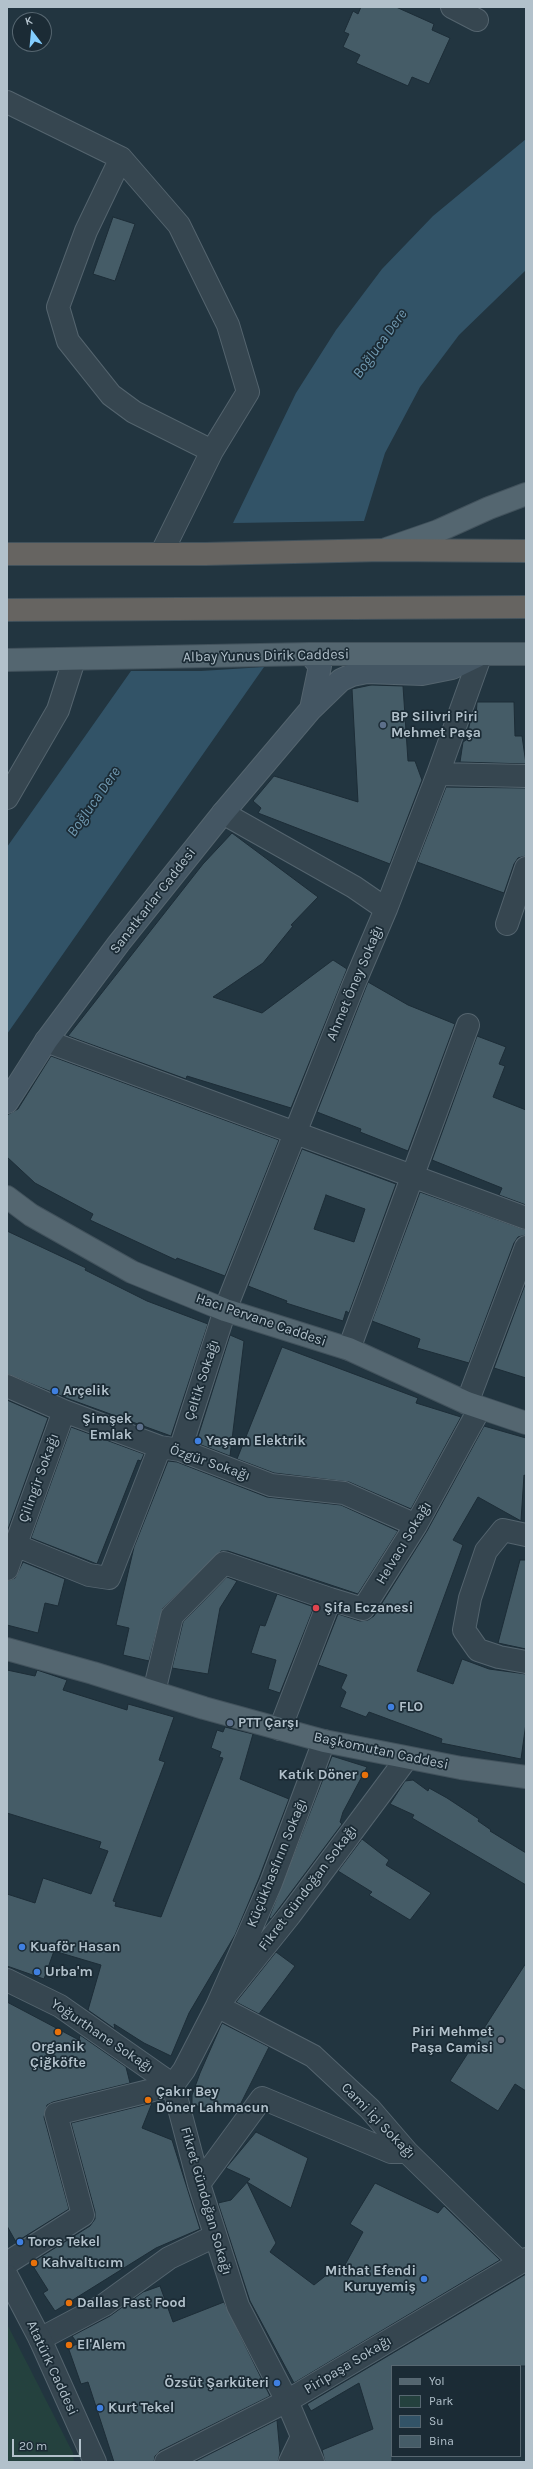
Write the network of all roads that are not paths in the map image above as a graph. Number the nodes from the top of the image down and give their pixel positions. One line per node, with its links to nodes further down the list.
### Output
1 (452, 7): 2 (street)
2 (477, 20)
3 (7, 102): 4 (street)
4 (121, 158): 5 (street); 5 (street)
5 (212, 451): 10 (street)
6 (526, 494): 7 (main road)
7 (383, 550): 8 (highway); 10 (highway)
8 (526, 551)
9 (7, 554): 10 (highway)
10 (161, 554)
11 (526, 606): 12 (highway)
12 (7, 610)
13 (310, 654): 14 (main road, Albay Yunus Dirik Caddesi); 17 (main road, Albay Yunus Dirik Caddesi); 18 (main road)
14 (481, 654): 15 (main road, Albay Yunus Dirik Caddesi); 18 (main road, Sanatkarlar Caddesi); 19 (street, Ahmet Öney Sokağı)
15 (526, 654)
16 (7, 660): 17 (main road, Albay Yunus Dirik Caddesi)
17 (74, 660): 21 (street)
18 (311, 709): 22 (main road, Sanatkarlar Caddesi)
19 (438, 774): 20 (street); 24 (street, Ahmet Öney Sokağı)
20 (526, 776)
21 (7, 798)
22 (223, 813): 24 (street); 27 (main road, Sanatkarlar Caddesi)
23 (526, 868): 25 (street)
24 (386, 909): 29 (street, Ahmet Öney Sokağı)
25 (507, 924)
26 (468, 1025): 30 (street)
27 (46, 1041): 28 (main road, Sanatkarlar Caddesi); 29 (street)
28 (7, 1102)
29 (294, 1133): 30 (street); 34 (street, Ahmet Öney Sokağı)
30 (412, 1178): 32 (street); 35 (street)
31 (7, 1197): 34 (main road, Hacı Pervane Caddesi)
32 (526, 1218)
33 (526, 1247): 37 (street, Helvacı Sokağı)
34 (225, 1310): 35 (main road, Hacı Pervane Caddesi); 40 (street, Çeltik Sokağı)
35 (348, 1349): 37 (main road, Hacı Pervane Caddesi)
36 (7, 1386): 38 (street, Özgür Sokağı)
37 (474, 1405): 39 (main road, Hacı Pervane Caddesi); 41 (street, Helvacı Sokağı)
38 (64, 1411): 40 (street, Özgür Sokağı); 43 (street, Çilingir Sokağı)
39 (526, 1423)
40 (170, 1448): 41 (street, Özgür Sokağı); 43 (street, Çeltik Sokağı)
41 (416, 1525): 45 (street, Helvacı Sokağı)
42 (526, 1535): 47 (street)
43 (14, 1545): 44 (street, Çilingir Sokağı)
44 (7, 1569)
45 (330, 1599): 48 (street); 49 (street)
46 (7, 1649): 48 (main road, Başkomutan Caddesi)
47 (526, 1662)
48 (154, 1692): 49 (main road, Başkomutan Caddesi)
49 (280, 1729): 50 (main road, Başkomutan Caddesi)
50 (324, 1741): 51 (main road, Başkomutan Caddesi); 54 (street, Küçükhasfırın Sokağı)
51 (407, 1758): 52 (main road, Başkomutan Caddesi); 54 (street, Fikret Gündoğan Sokağı)
52 (526, 1778)
53 (7, 1980): 55 (street, Yoğurthane Sokağı)
54 (217, 2006): 55 (street, Fikret Gündoğan Sokağı); 56 (street, Cami İçi Sokağı)
55 (173, 2085): 57 (street, Fikret Gündoğan Sokağı); 60 (street)
56 (407, 2152): 57 (street); 59 (street, Cami İçi Sokağı)
57 (199, 2184): 58 (street, Fikret Gündoğan Sokağı)
58 (215, 2236): 62 (street); 63 (street, Fikret Gündoğan Sokağı)
59 (523, 2261): 63 (street, Piripaşa Sokağı)
60 (7, 2263)
61 (7, 2276): 62 (street, Atatürk Caddesi)
62 (40, 2339): 65 (street, Atatürk Caddesi)
63 (287, 2401): 64 (street, Fikret Gündoğan Sokağı); 66 (street, Piripaşa Sokağı)
64 (302, 2436): 67 (street); 68 (street, Fikret Gündoğan Sokağı)
65 (95, 2462)
66 (166, 2462)
67 (290, 2462)
68 (313, 2462)

